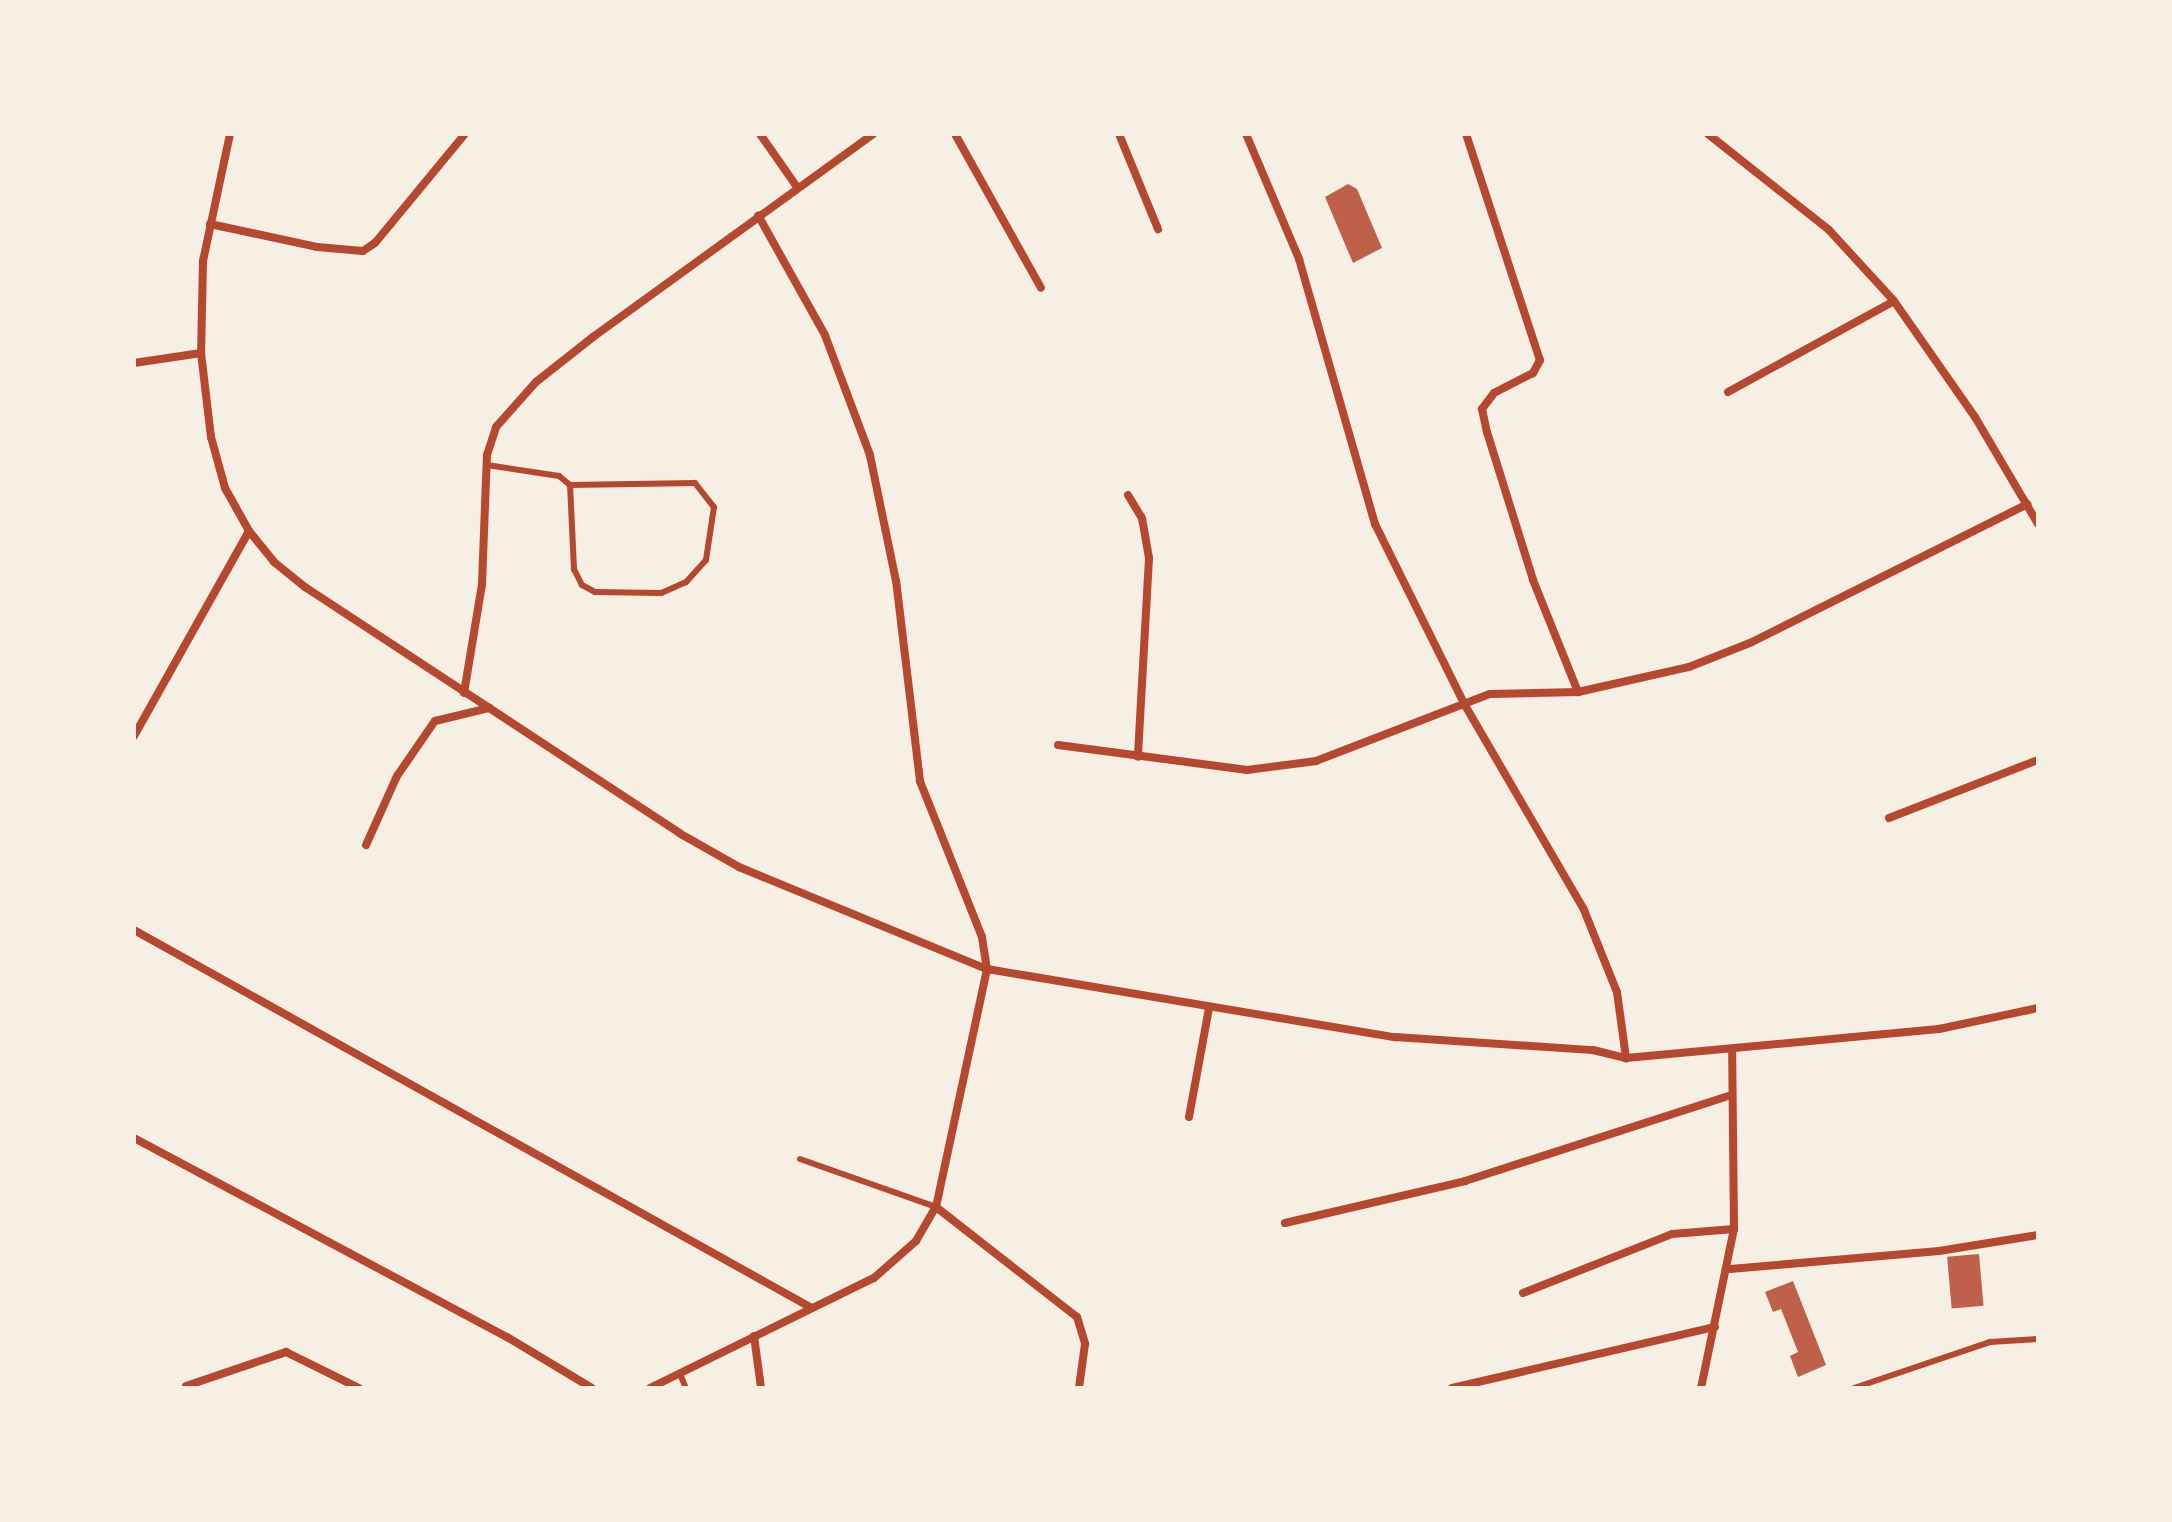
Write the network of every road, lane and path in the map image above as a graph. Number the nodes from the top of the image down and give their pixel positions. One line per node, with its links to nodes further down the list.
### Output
1 (230, 134): 12 (street)
2 (465, 134): 12 (street)
3 (760, 134): 10 (street)
4 (873, 134): 10 (street)
5 (955, 134): 14 (street)
6 (1119, 134): 13 (street)
7 (1246, 134): 27 (street)
8 (1466, 134): 25 (street)
9 (1708, 134): 15 (street)
10 (797, 187): 11 (street)
11 (758, 215): 19 (street); 36 (street)
12 (210, 224): 16 (street)
13 (1158, 229)
14 (1041, 288)
15 (1894, 301): 18 (street); 22 (street)
16 (201, 353): 17 (street); 24 (street)
17 (134, 363)
18 (1728, 392)
19 (487, 465): 20 (lane); 26 (street)
20 (570, 485): 20 (lane)
21 (1128, 495): 31 (street)
22 (2027, 504): 23 (street); 25 (street)
23 (2038, 524)
24 (249, 531): 26 (street); 29 (street)
25 (1578, 692): 27 (street)
26 (464, 693): 28 (street)
27 (1466, 707): 31 (street); 40 (street)
28 (490, 708): 34 (street); 36 (street)
29 (134, 736)
30 (1058, 745): 31 (street)
31 (1138, 757)
32 (2038, 760): 33 (street)
33 (1889, 818)
34 (366, 845)
35 (134, 930): 51 (street)
36 (987, 969): 37 (street); 45 (street)
37 (1209, 1008): 40 (street); 42 (street)
38 (2038, 1008): 39 (street)
39 (1732, 1051): 40 (street); 41 (street)
40 (1626, 1058)
41 (1731, 1095): 46 (street); 47 (street)
42 (1189, 1117)
43 (134, 1138): 59 (street)
44 (800, 1159): 45 (lane)
45 (936, 1207): 51 (street); 63 (street)
46 (1285, 1223)
47 (1734, 1229): 49 (street); 50 (street)
48 (2038, 1235): 49 (street)
49 (1730, 1269): 52 (street)
50 (1523, 1293)
51 (810, 1307): 53 (street)
52 (1715, 1327): 56 (street); 65 (street)
53 (754, 1336): 55 (street); 62 (street)
54 (2038, 1339): 66 (lane)
55 (680, 1374): 60 (street); 61 (lane)
56 (1490, 1384): 64 (street)
57 (186, 1386): 58 (street)
58 (359, 1388)
59 (592, 1388)
60 (650, 1388)
61 (686, 1388)
62 (761, 1388)
63 (1079, 1388)
64 (1452, 1388)
65 (1701, 1388)
66 (1854, 1388)

